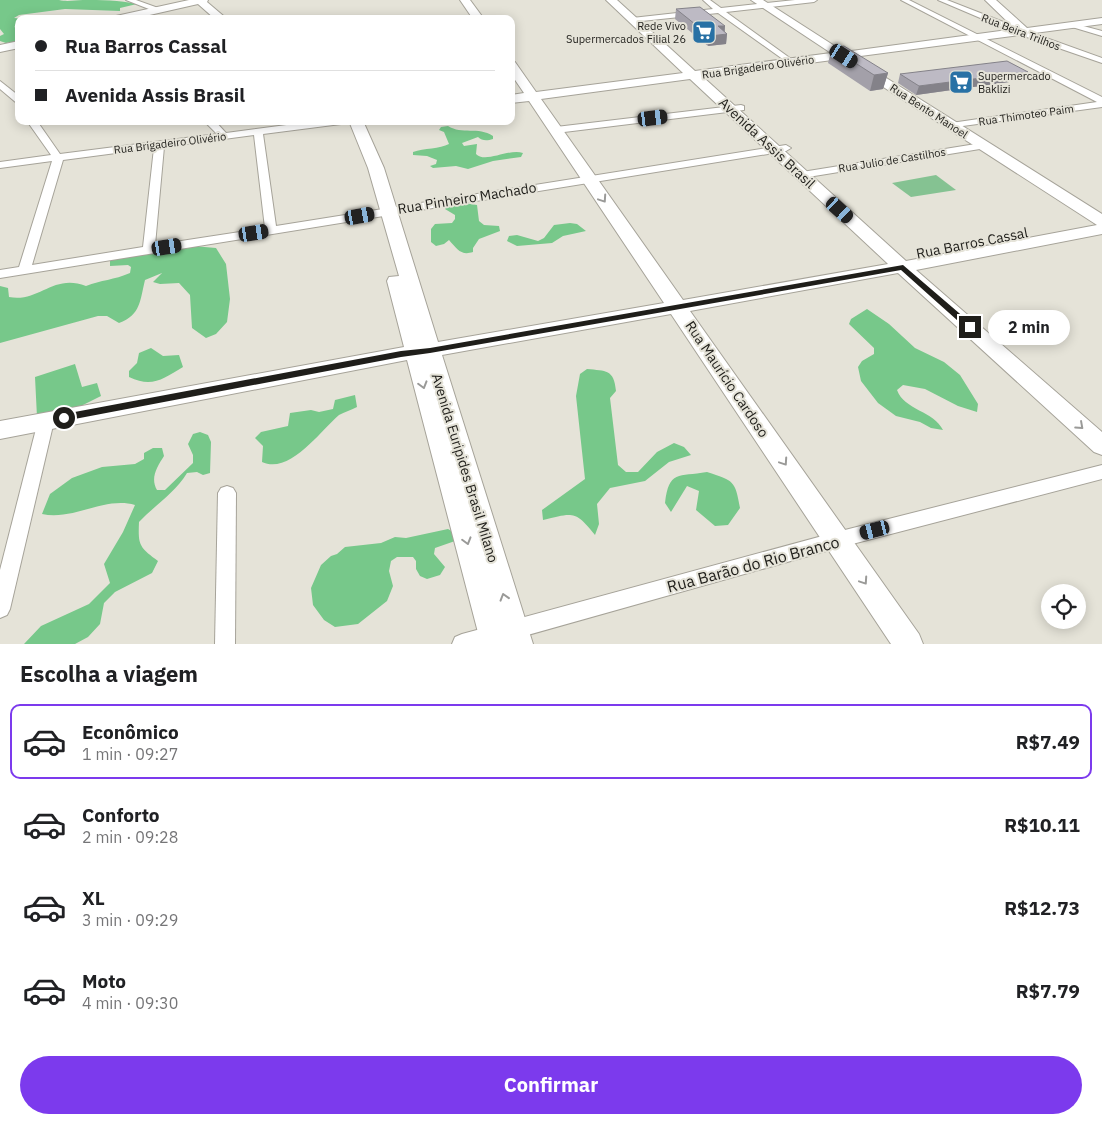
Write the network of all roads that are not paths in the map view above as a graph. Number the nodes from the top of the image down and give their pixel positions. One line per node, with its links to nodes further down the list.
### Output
1 (129, 0): 12 (street)
2 (465, 0): 16 (street)
3 (611, 0): 4 (street); 17 (street, Avenida Assis Brasil)
4 (619, 0): 17 (street, Avenida Assis Brasil)
5 (706, 0): 13 (street)
6 (814, 0): 10 (street)
7 (904, 0): 22 (street)
8 (941, 0): 20 (street, Rua Beira Trilhos)
9 (198, 1): 12 (street); 15 (street)
10 (761, 3): 13 (street); 26 (street, Rua Bento Manoel)
11 (998, 3): 20 (street)
12 (157, 9): 14 (street)
13 (720, 11): 17 (street); 29 (street)
14 (132, 15)
15 (213, 15)
16 (475, 15)
17 (636, 19): 31 (street, Avenida Assis Brasil)
18 (1102, 21): 19 (street, Rua Brigadeiro Olivério)
19 (1075, 24): 20 (street, Rua Brigadeiro Olivério); 21 (street)
20 (1027, 31): 22 (street, Rua Brigadeiro Olivério); 27 (street, Rua Beira Trilhos)
21 (1102, 34)
22 (977, 38): 26 (street, Rua Brigadeiro Olivério); 38 (street)
23 (15, 45): 24 (street)
24 (0, 49)
25 (1102, 52): 27 (street)
26 (844, 56): 29 (street, Rua Brigadeiro Olivério); 45 (street, Rua Bento Manoel)
27 (1086, 56): 28 (street, Rua Beira Trilhos)
28 (1102, 61)
29 (790, 63): 31 (street, Rua Brigadeiro Olivério)
30 (515, 71): 34 (street, Rua Maurício Cardoso)
31 (698, 75): 34 (street, Rua Brigadeiro Olivério); 39 (street, Avenida Assis Brasil)
32 (0, 84): 33 (street)
33 (15, 96)
34 (533, 97): 37 (street, Rua Brigadeiro Olivério); 46 (street, Rua Maurício Cardoso)
35 (15, 98): 36 (street)
36 (0, 99)
37 (515, 99)
38 (1102, 102): 45 (street, Rua Thimoteo Paim)
39 (736, 109): 46 (street); 51 (street, Avenida Assis Brasil)
40 (35, 125): 52 (street)
41 (214, 125): 48 (street)
42 (311, 125): 47 (street, Rua Brigadeiro Olivério)
43 (344, 125): 54 (street, Avenida Euripides Brasil Milano)
44 (357, 125): 54 (street, Avenida Euripides Brasil Milano)
45 (951, 126): 50 (street, Rua Bento Manoel)
46 (556, 130): 56 (street, Rua Maurício Cardoso)
47 (258, 132): 48 (street, Rua Brigadeiro Olivério); 59 (street)
48 (224, 136): 49 (street, Rua Brigadeiro Olivério)
49 (159, 145): 52 (street, Rua Brigadeiro Olivério); 60 (street)
50 (982, 146): 55 (street, Rua Julio de Castilhos); 58 (street, Rua Bento Manoel)
51 (780, 149): 55 (street, Avenida Assis Brasil); 56 (street, Rua Pinheiro Machado)
52 (58, 158): 53 (street, Rua Brigadeiro Olivério); 62 (street)
53 (0, 165)
54 (372, 169): 57 (street, Avenida Euripides Brasil Milano)
55 (807, 174): 61 (street, Avenida Assis Brasil)
56 (589, 178): 57 (street, Rua Pinheiro Machado); 64 (street, Rua Maurício Cardoso, one-way to 64)
57 (384, 212): 59 (street, Rua Pinheiro Machado); 66 (street, Avenida Euripides Brasil Milano)
58 (1101, 222): 61 (street, Rua Barros Cassal)
59 (272, 230): 60 (street, Rua Pinheiro Machado)
60 (149, 250): 62 (street, Rua Pinheiro Machado)
61 (905, 261): 64 (street, Rua Barros Cassal); 65 (street, Avenida Assis Brasil)
62 (24, 270): 63 (street, Rua Pinheiro Machado)
63 (0, 274)
64 (675, 302): 66 (street, Rua Barros Cassal); 73 (street, Rua Maurício Cardoso, one-way to 73)
65 (962, 312): 68 (street, Avenida Assis Brasil); 70 (street, Avenida Assis Brasil, one-way to 70)
66 (417, 350): 67 (street, Rua Barros Cassal); 75 (street, Avenida Euripides Brasil Milano)
67 (46, 421): 69 (street, Rua Barros Cassal); 74 (street)
68 (1102, 428)
69 (0, 430)
70 (1102, 446)
71 (1102, 472): 73 (street, Rua Barão do Rio Branco)
72 (227, 493): 76 (street)
73 (837, 540): 75 (street, Rua Barão do Rio Branco); 78 (street, Rua Maurício Cardoso, one-way to 78)
74 (0, 610)
75 (505, 638): 77 (street, Rua Barão do Rio Branco)
76 (225, 644)
77 (462, 644)
78 (908, 644)

